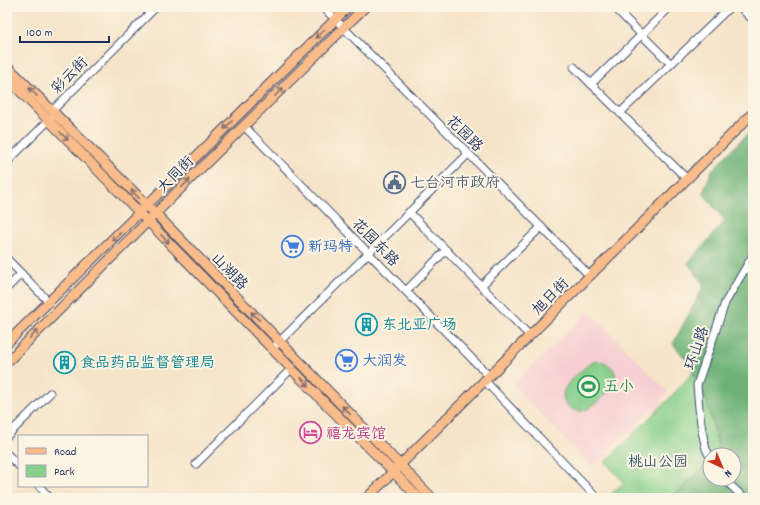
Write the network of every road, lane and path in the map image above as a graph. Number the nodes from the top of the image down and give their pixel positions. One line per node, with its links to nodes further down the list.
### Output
1 (156, 7): 20 (street, 彩云街)
2 (323, 7): 9 (street, 花园路)
3 (348, 7): 9 (main road, 大同街)
4 (365, 7): 11 (main road, 大同街)
5 (614, 7): 12 (street)
6 (670, 7): 12 (street)
7 (730, 7): 13 (street)
8 (740, 7): 10 (street)
9 (335, 20): 11 (street, 花园路); 25 (main road, 大同街, one-way to 25)
10 (753, 20)
11 (344, 28): 21 (main road, 大同街, one-way to 11); 22 (street, 花园路)
12 (642, 35): 13 (street); 17 (street)
13 (671, 64): 18 (street)
14 (7, 66): 20 (main road, 山湖路, one-way to 14)
15 (574, 67): 17 (street)
16 (7, 78): 20 (main road, 山湖路)
17 (591, 84): 18 (street)
18 (620, 113): 24 (street)
19 (753, 113): 24 (main road, 旭日街)
20 (52, 115): 23 (street, 彩云街); 25 (main road, 山湖路, one-way to 20); 27 (main road, 山湖路, one-way to 27)
21 (244, 126): 28 (main road, 大同街, one-way to 21); 32 (street, 花园东路)
22 (468, 154): 26 (street); 30 (street, 花园路)
23 (7, 162)
24 (687, 179): 36 (main road, 旭日街)
25 (146, 205): 27 (main road, 大同街); 28 (main road, 山湖路)
26 (409, 212): 31 (street); 32 (street)
27 (140, 213): 29 (main road, 山湖路); 40 (main road, 大同街, one-way to 40)
28 (156, 214): 29 (main road, 大同街); 42 (main road, 山湖路, one-way to 28)
29 (149, 222): 44 (main road, 山湖路, one-way to 44); 45 (main road, 大同街, one-way to 29)
30 (541, 227): 36 (street, 花园路); 37 (street)
31 (446, 250): 37 (street); 39 (street)
32 (368, 253): 39 (street, 花园东路); 42 (street)
33 (753, 255): 50 (street, 环山路)
34 (7, 259): 35 (street)
35 (21, 274): 38 (street); 40 (street)
36 (590, 276): 41 (main road, 旭日街)
37 (481, 286): 41 (street)
38 (7, 288)
39 (406, 291): 47 (street, 花园东路)
40 (50, 302): 43 (main road, 大同街)
41 (530, 336): 47 (main road, 旭日街)
42 (280, 341): 44 (street); 54 (main road, 山湖路, one-way to 42)
43 (7, 343)
44 (272, 349): 46 (main road, 山湖路)
45 (7, 362)
46 (292, 368): 52 (street); 54 (main road, 山湖路, one-way to 54)
47 (487, 378): 54 (main road, 旭日街); 57 (street, 花园东路)
48 (50, 393): 49 (street)
49 (7, 436)
50 (706, 447)
51 (7, 454): 53 (street)
52 (196, 464)
53 (18, 465)
54 (397, 469): 59 (main road, 旭日街); 60 (main road, 山湖路); 61 (main road, 山湖路)
55 (39, 487): 58 (street)
56 (732, 487): 62 (street)
57 (594, 495)
58 (50, 498)
59 (367, 498)
60 (419, 498)
61 (432, 498)
62 (744, 498)

